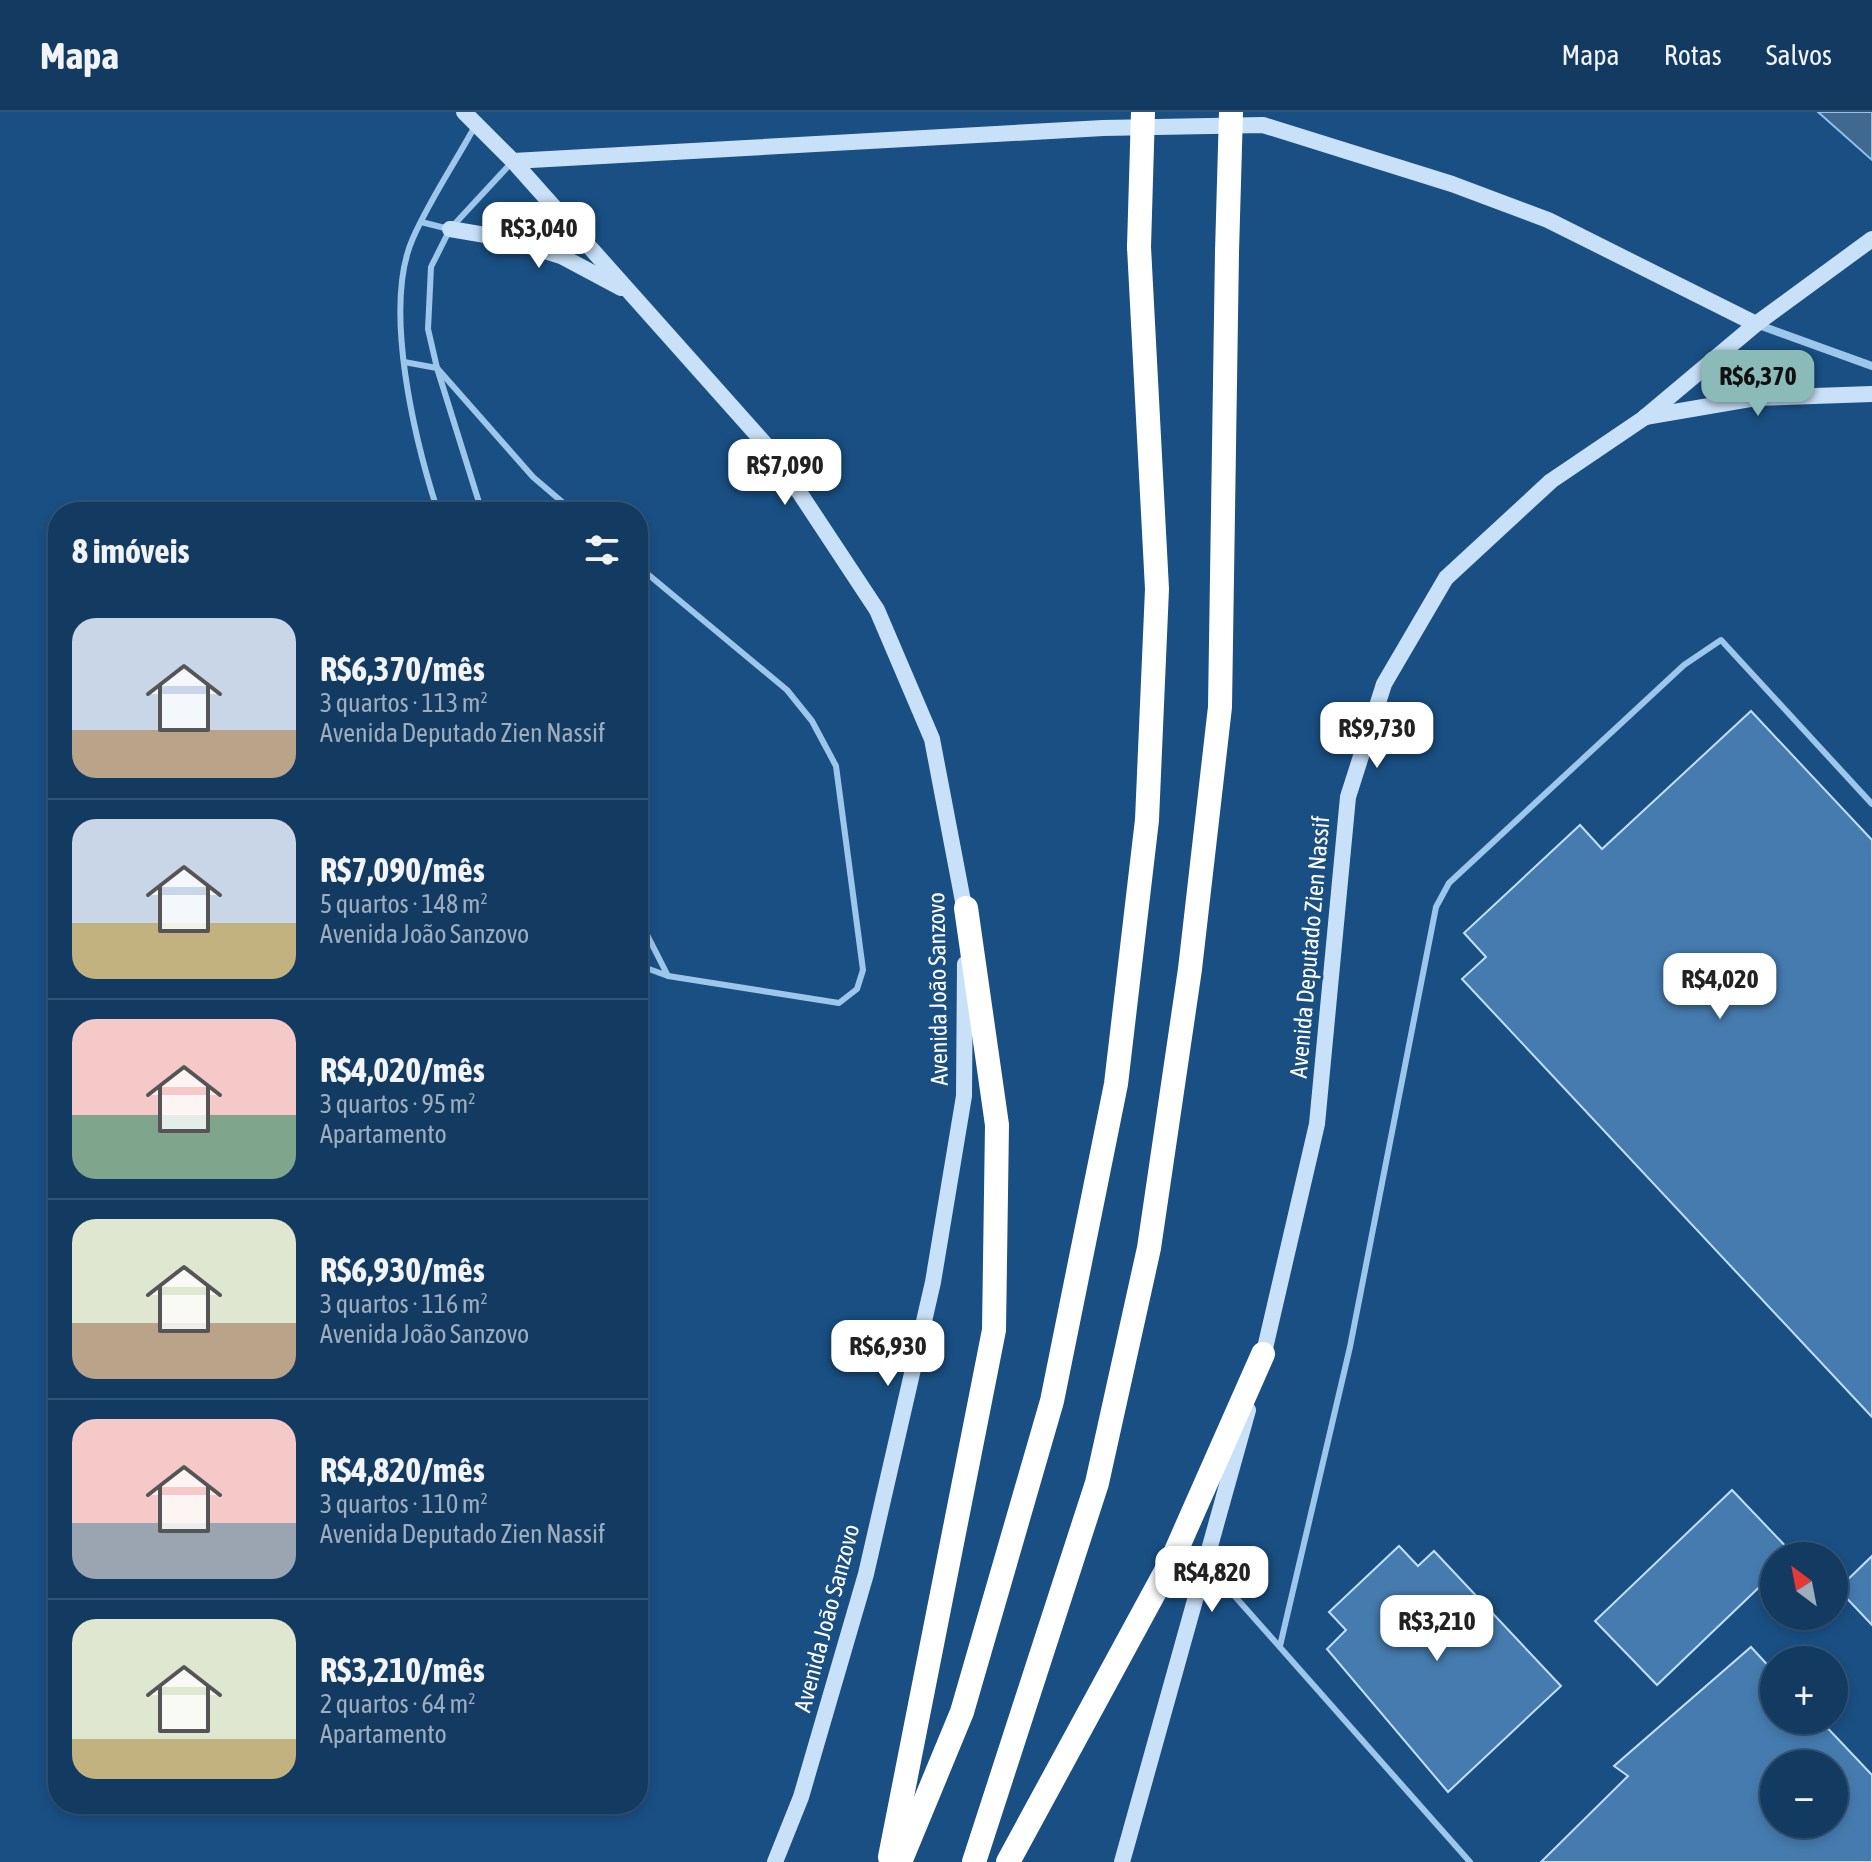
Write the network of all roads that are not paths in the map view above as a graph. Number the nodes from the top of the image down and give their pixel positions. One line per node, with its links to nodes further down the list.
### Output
1 (1143, 112): 29 (highway, bridge)
2 (1231, 112): 30 (highway, bridge)
3 (470, 118): 4 (main road, Avenida João Sanzovo); 5 (lane)
4 (513, 161): 6 (lane); 8 (main road, Avenida João Sanzovo); 9 (main road)
5 (421, 222): 6 (lane); 10 (lane)
6 (450, 229): 8 (main road); 12 (lane)
7 (1872, 239): 9 (main road, Avenida Deputado Zien Nassif)
8 (633, 294): 20 (main road, Avenida João Sanzovo)
9 (1756, 324): 11 (street); 14 (main road, Avenida Deputado Zien Nassif)
10 (404, 362): 12 (lane); 15 (lane)
11 (1872, 366)
12 (437, 368): 16 (lane); 17 (lane)
13 (1872, 394): 14 (main road)
14 (1644, 418): 24 (main road, Avenida Deputado Zien Nassif)
15 (435, 502)
16 (479, 502)
17 (562, 502)
18 (648, 574): 23 (lane)
19 (1872, 804): 26 (lane)
20 (966, 908): 27 (main road, Avenida João Sanzovo); 28 (highway)
21 (648, 937): 23 (lane)
22 (648, 969): 23 (lane)
23 (668, 976)
24 (1263, 1354): 25 (main road, Avenida Deputado Zien Nassif); 31 (highway)
25 (1206, 1563): 26 (lane); 32 (main road, Avenida Deputado Zien Nassif)
26 (1280, 1646): 33 (lane)
27 (775, 1862)
28 (889, 1862)
29 (900, 1862)
30 (974, 1862)
31 (1008, 1862)
32 (1122, 1862)
33 (1470, 1862)

